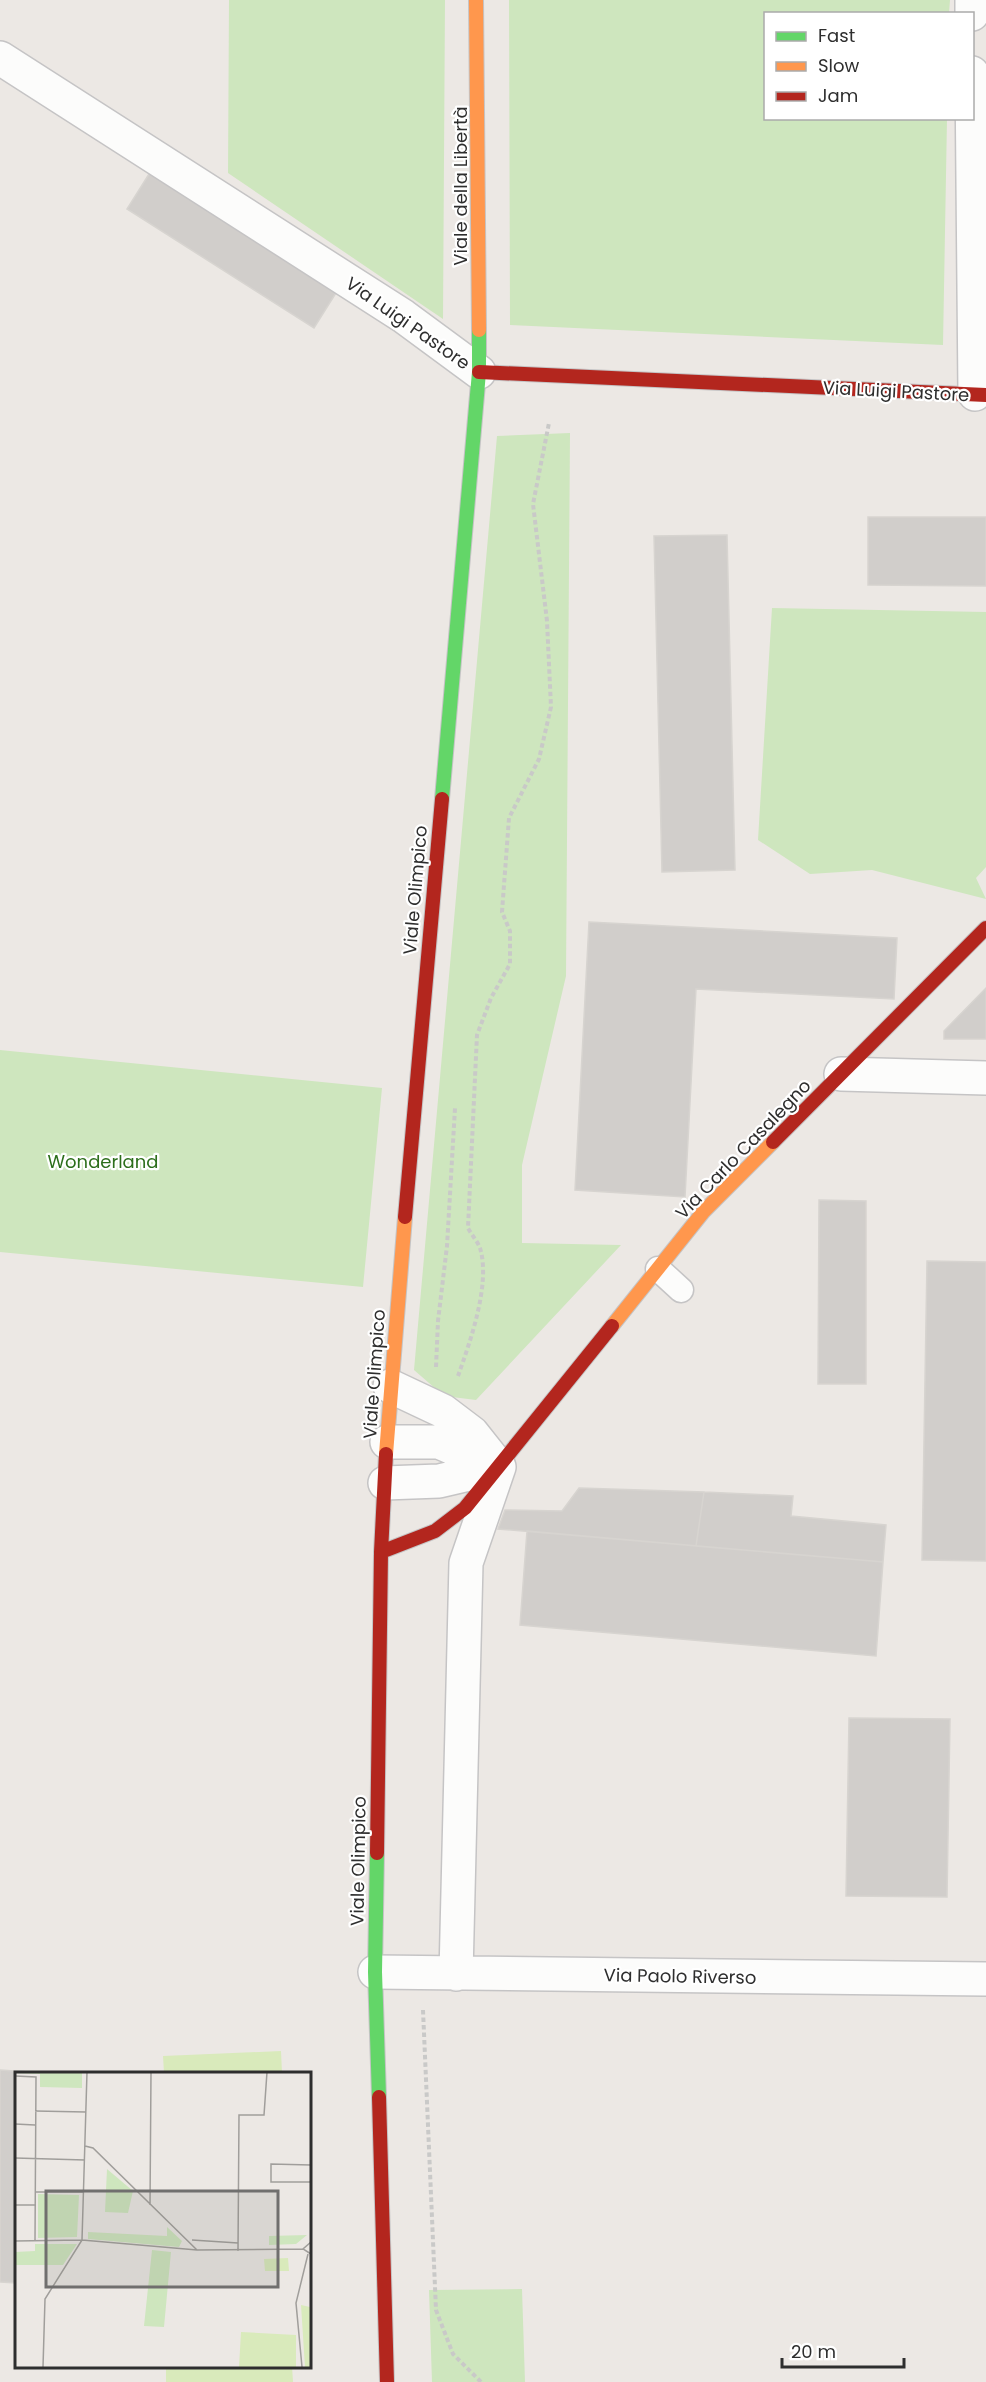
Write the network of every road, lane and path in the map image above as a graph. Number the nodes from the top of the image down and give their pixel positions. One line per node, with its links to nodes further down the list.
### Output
1 (476, 0): 4 (main road, Viale della Libertà)
2 (0, 58): 4 (street, Via Luigi Pastore)
3 (973, 120): 5 (street)
4 (479, 372): 5 (main road, Via Luigi Pastore); 11 (main road, Viale Olimpico)
5 (981, 394)
6 (986, 928): 7 (main road, Via Carlo Casalegno)
7 (841, 1074): 8 (street); 9 (main road, Via Carlo Casalegno)
8 (986, 1078)
9 (658, 1269): 10 (lane); 13 (main road, Via Carlo Casalegno)
10 (681, 1290)
11 (390, 1386): 12 (main road, Viale Olimpico); 13 (street)
12 (387, 1442): 13 (street); 14 (main road, Viale Olimpico)
13 (500, 1467): 14 (street); 15 (main road, Via Carlo Casalegno); 17 (street)
14 (385, 1483): 15 (main road, Viale Olimpico)
15 (381, 1552): 16 (main road, Viale Olimpico)
16 (375, 1972): 17 (street, Via Paolo Riverso); 19 (main road, Viale Olimpico)
17 (456, 1974): 18 (street, Via Paolo Riverso)
18 (986, 1979)
19 (387, 2382)

